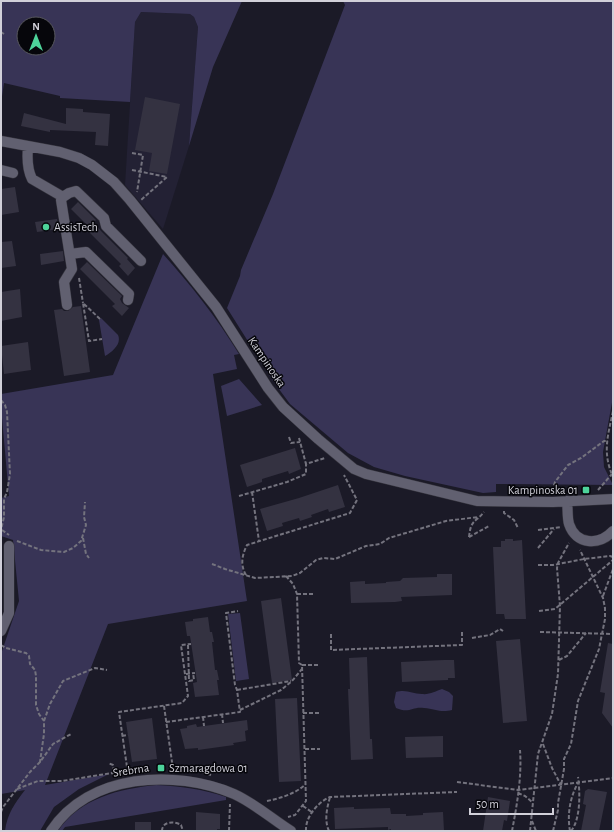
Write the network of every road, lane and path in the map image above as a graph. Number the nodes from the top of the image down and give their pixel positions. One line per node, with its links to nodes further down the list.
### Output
1 (1, 32): 2 (path)
2 (4, 34)
3 (1, 141): 4 (street, Kampinoska)
4 (28, 147): 11 (street); 34 (street, Kampinoska)
5 (132, 153): 8 (path)
6 (1, 170): 9 (street)
7 (132, 170): 8 (path)
8 (140, 172): 10 (path); 12 (path)
9 (13, 173)
10 (136, 194)
11 (63, 197): 13 (street); 14 (street)
12 (141, 200)
13 (70, 254): 15 (street); 16 (street)
14 (141, 261)
15 (128, 300)
16 (67, 305)
17 (100, 319): 18 (path)
18 (102, 339)
19 (1, 400): 43 (path)
20 (613, 411): 23 (path)
21 (289, 437): 24 (path)
22 (299, 438): 24 (path)
23 (608, 441): 28 (path); 31 (path)
24 (300, 442): 26 (path)
25 (320, 454): 26 (path)
26 (306, 464): 29 (path)
27 (341, 471): 49 (path)
28 (612, 476): 30 (path)
29 (252, 492): 32 (path); 49 (path)
30 (594, 493)
31 (552, 494)
32 (239, 496)
33 (613, 499): 34 (street, Kampinoska)
34 (567, 501): 39 (street)
35 (85, 502): 46 (path)
36 (486, 508): 38 (path)
37 (504, 508): 41 (path)
38 (478, 517): 40 (path); 61 (path)
39 (569, 523): 42 (path); 45 (street)
40 (489, 526)
41 (518, 528)
42 (554, 529): 44 (path); 50 (path)
43 (1, 530): 48 (path)
44 (538, 530)
45 (613, 531)
46 (82, 537): 48 (path); 53 (path)
47 (571, 539): 56 (path)
48 (11, 541): 69 (street)
49 (259, 541): 60 (path)
50 (538, 548)
51 (577, 548): 54 (path)
52 (613, 557): 54 (path)
53 (89, 558)
54 (584, 559): 56 (path); 62 (path)
55 (613, 560): 62 (path)
56 (558, 563): 58 (path); 66 (path)
57 (212, 564): 60 (path)
58 (538, 565)
59 (613, 569): 65 (path)
60 (246, 575): 61 (path)
61 (286, 576): 63 (path)
62 (594, 577): 65 (path); 66 (path)
63 (297, 594): 64 (path); 82 (path)
64 (315, 594)
65 (603, 598): 76 (path)
66 (560, 606): 68 (path); 73 (path)
67 (238, 611): 87 (path)
68 (540, 611)
69 (1, 630)
70 (462, 630): 75 (path)
71 (503, 631): 78 (path)
72 (540, 632): 73 (path)
73 (560, 632): 74 (path); 80 (path)
74 (586, 633): 76 (path); 80 (path)
75 (331, 634)
76 (602, 634): 77 (path); 114 (path)
77 (613, 634)
78 (472, 638)
79 (1, 645): 94 (path)
80 (559, 660): 101 (path)
81 (318, 665): 82 (path)
82 (302, 666): 83 (path)
83 (302, 669): 86 (path); 92 (path)
84 (107, 670): 94 (path)
85 (187, 674): 85 (path); 85 (path); 88 (path)
86 (292, 681): 87 (path); 89 (path)
87 (237, 690): 89 (path)
88 (164, 706): 95 (path); 100 (path)
89 (240, 710): 91 (path)
90 (319, 713): 92 (path)
91 (222, 714): 93 (path); 96 (path)
92 (303, 714): 102 (path)
93 (203, 717): 95 (path); 97 (path)
94 (44, 721): 105 (path)
95 (166, 722): 107 (path)
96 (223, 723)
97 (204, 726)
98 (71, 734): 105 (path)
99 (128, 735): 100 (path)
100 (122, 736): 108 (path)
101 (543, 744): 114 (path); 115 (path)
102 (305, 749): 103 (path); 113 (path)
103 (320, 749)
104 (520, 750): 118 (path)
105 (40, 762): 116 (path)
106 (108, 763): 116 (path)
107 (173, 769)
108 (129, 772)
109 (578, 777): 112 (path)
110 (613, 778): 112 (path)
111 (457, 782): 118 (path)
112 (579, 782): 114 (path); 139 (path); 139 (path)
113 (306, 784): 121 (path); 123 (path)
114 (561, 784): 115 (path); 138 (path)
115 (535, 788): 118 (path); 122 (path)
116 (17, 789): 124 (path)
117 (457, 792): 119 (path)
118 (518, 792): 122 (path); 135 (path)
119 (330, 797): 125 (path); 134 (path)
120 (230, 801): 131 (path)
121 (262, 802)
122 (533, 803): 127 (path)
123 (303, 806): 125 (path); 126 (path)
124 (1, 812)
125 (312, 813): 133 (path)
126 (285, 817)
127 (532, 819): 136 (path); 137 (path)
128 (51, 831): 132 (street, Srebrna)
129 (162, 831): 130 (path)
130 (183, 831)
131 (229, 831)
132 (291, 831)
133 (306, 831)
134 (329, 831)
135 (512, 831)
136 (530, 831)
137 (536, 831)
138 (553, 831)
139 (571, 831)

